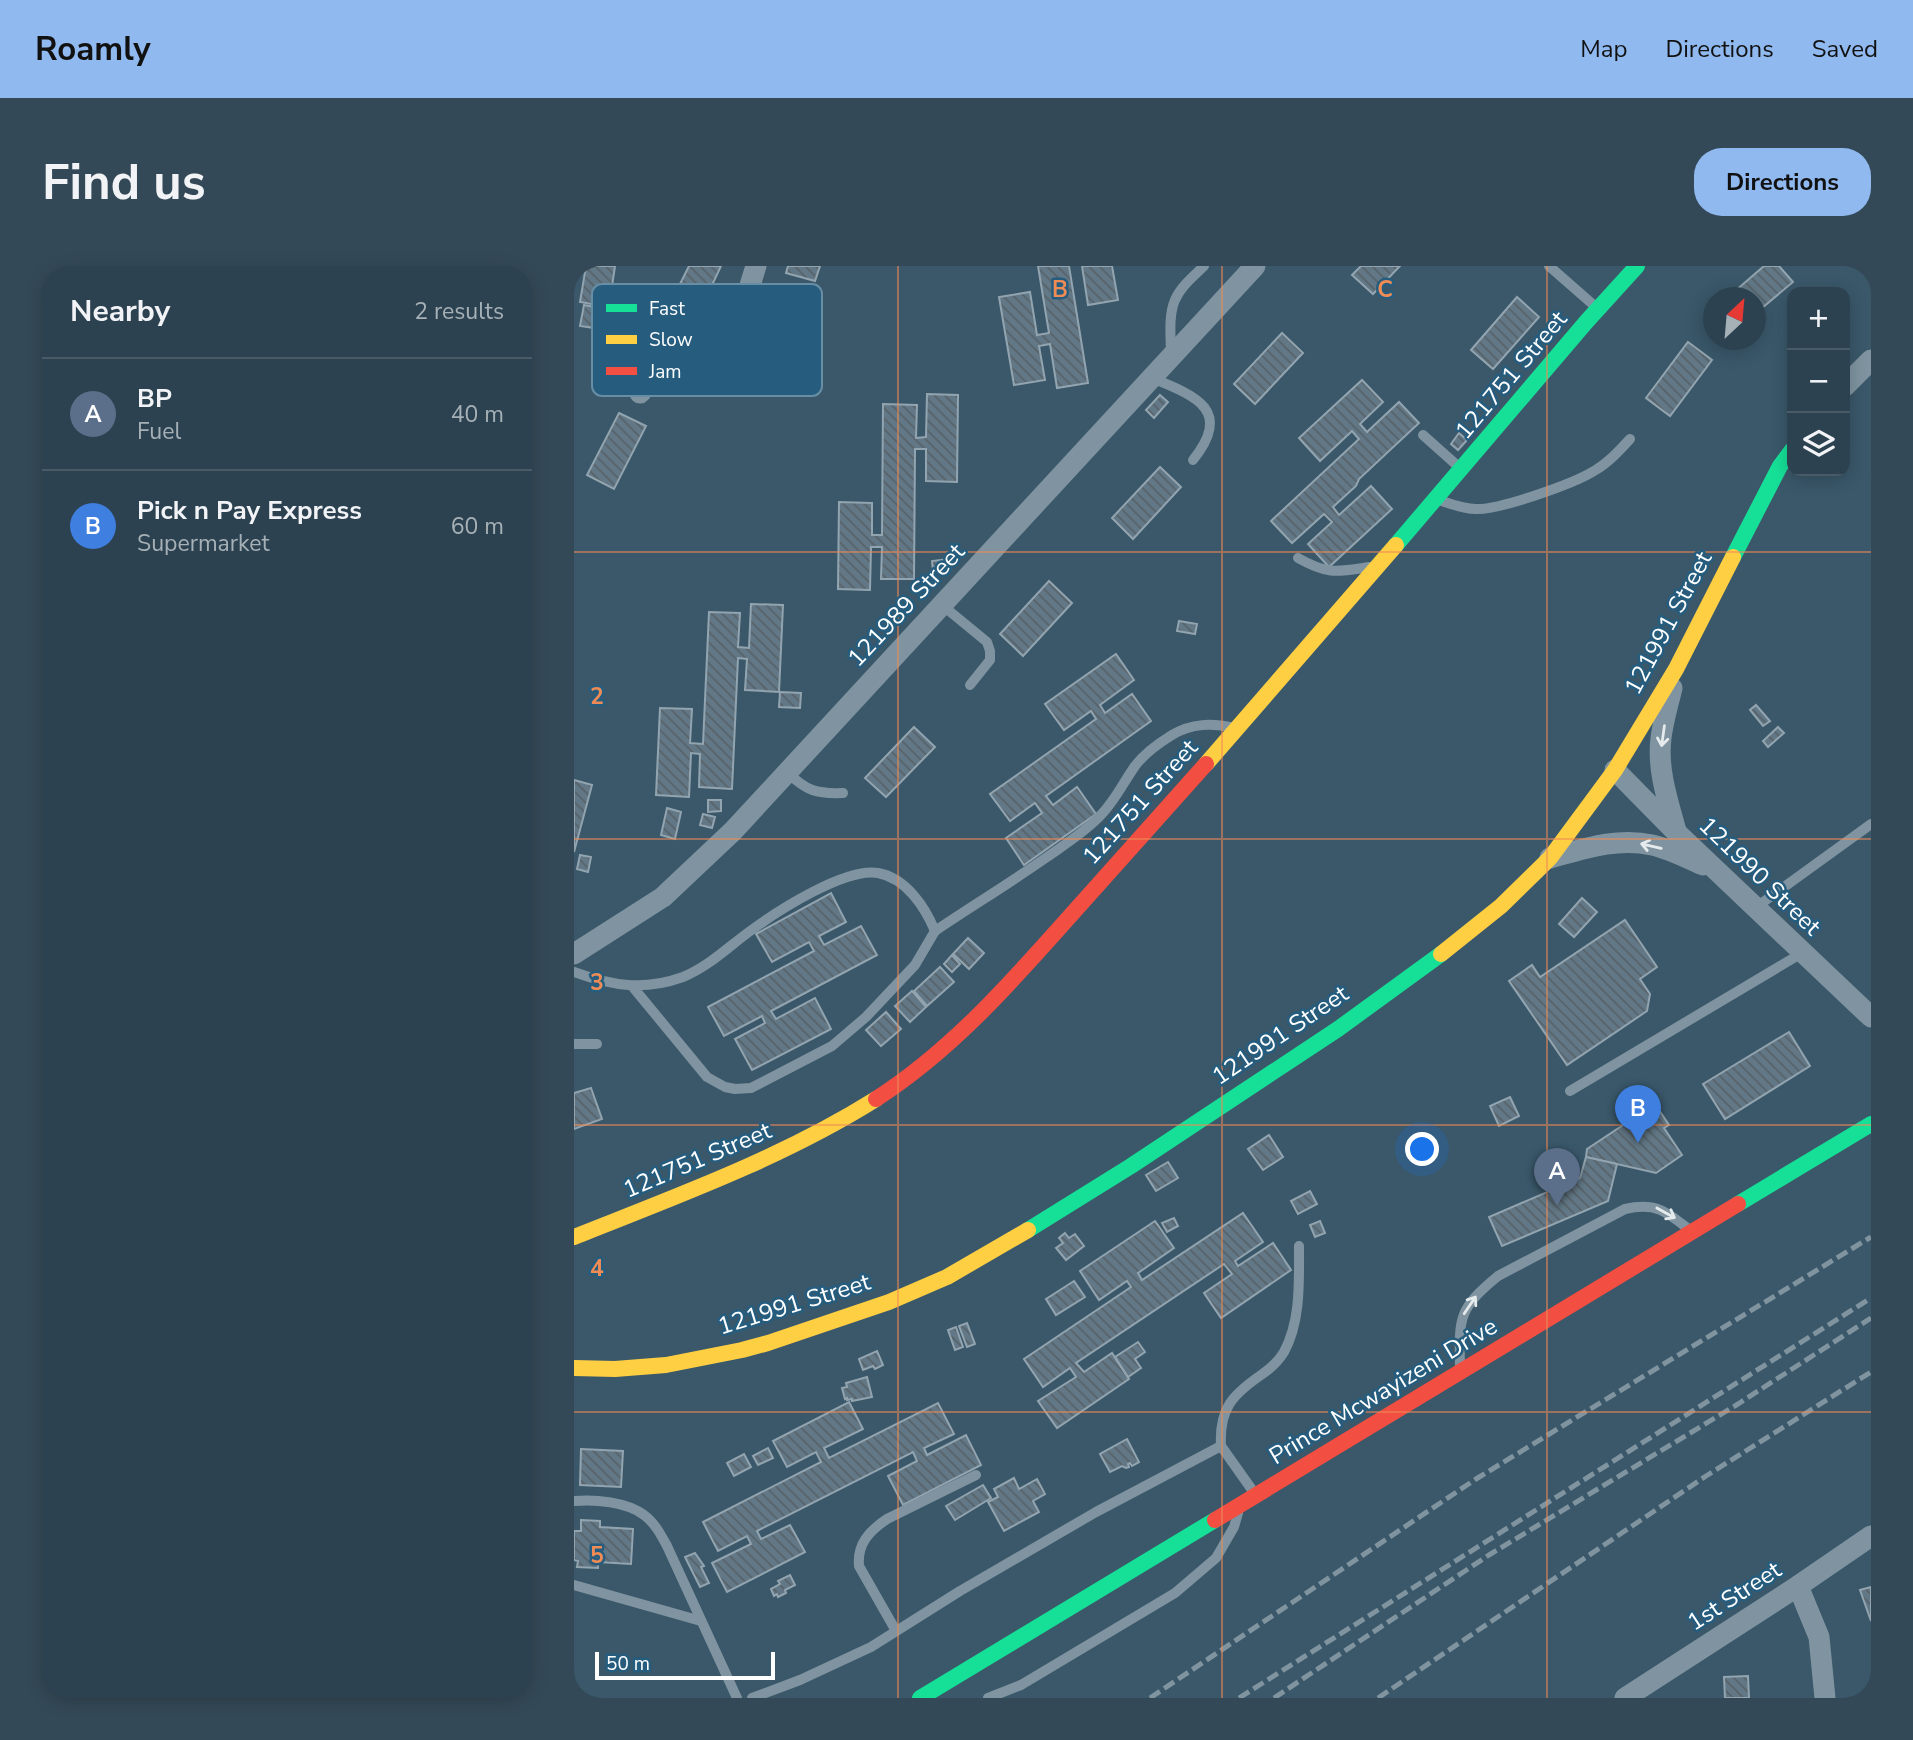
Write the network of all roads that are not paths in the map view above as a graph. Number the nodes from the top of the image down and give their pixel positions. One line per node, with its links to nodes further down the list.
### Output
1 (757, 266): 6 (street)
2 (1204, 266): 8 (lane)
3 (1255, 266): 8 (street, 121989 Street)
4 (1549, 266): 7 (lane)
5 (1633, 267): 7 (street, 121751 Street)
6 (751, 284)
7 (1597, 309): 16 (street, 121751 Street)
8 (1171, 358): 10 (street, 121989 Street)
9 (1871, 360): 11 (street)
10 (1152, 379): 15 (lane); 20 (street, 121989 Street)
11 (1850, 381)
12 (1423, 435): 16 (lane)
13 (1630, 439): 17 (lane)
14 (1787, 457): 21 (street, 121991 Street)
15 (1193, 460)
16 (1461, 470): 17 (street, 121751 Street)
17 (1436, 499): 19 (street, 121751 Street)
18 (1298, 558): 19 (lane)
19 (1379, 565): 23 (street, 121751 Street)
20 (942, 605): 22 (lane); 25 (street, 121989 Street)
21 (1676, 669): 24 (street, 121991 Street); 28 (street, one-way to 28)
22 (970, 685)
23 (1236, 729): 32 (lane); 43 (street, 121751 Street)
24 (1615, 770): 28 (street, 121990 Street); 29 (street, 121991 Street)
25 (787, 772): 26 (lane); 34 (street, 121989 Street)
26 (843, 793)
27 (1871, 824): 31 (lane)
28 (1677, 833): 30 (street, 121990 Street)
29 (1550, 858): 30 (street, one-way to 29); 45 (street, 121991 Street)
30 (1715, 869): 31 (street, 121990 Street)
31 (1755, 908): 33 (street, 121990 Street)
32 (935, 931): 36 (lane); 36 (lane)
33 (1802, 953): 37 (street, 121990 Street); 40 (lane)
34 (574, 954)
35 (574, 972): 36 (lane)
36 (632, 986)
37 (1871, 1017)
38 (574, 1044): 39 (lane)
39 (597, 1044)
40 (1570, 1091)
41 (1871, 1124): 42 (street, Prince Mcwayizeni Drive)
42 (1692, 1231): 46 (street, Prince Mcwayizeni Drive); 46 (lane, one-way to 42)
43 (574, 1237)
44 (1299, 1246): 47 (lane)
45 (574, 1368)
46 (1460, 1371): 49 (street, Prince Mcwayizeni Drive)
47 (1221, 1446): 49 (lane); 55 (lane)
48 (976, 1475): 55 (lane)
49 (1249, 1499): 58 (street, Prince Mcwayizeni Drive); 59 (lane)
50 (574, 1501): 54 (lane)
51 (1871, 1536): 53 (street, 1st Street)
52 (574, 1585): 54 (lane)
53 (1798, 1586): 60 (street, 1st Street); 61 (street)
54 (701, 1621): 56 (lane)
55 (896, 1631): 57 (lane)
56 (737, 1698)
57 (752, 1698)
58 (920, 1698)
59 (988, 1698)
60 (1625, 1698)
61 (1825, 1698)

